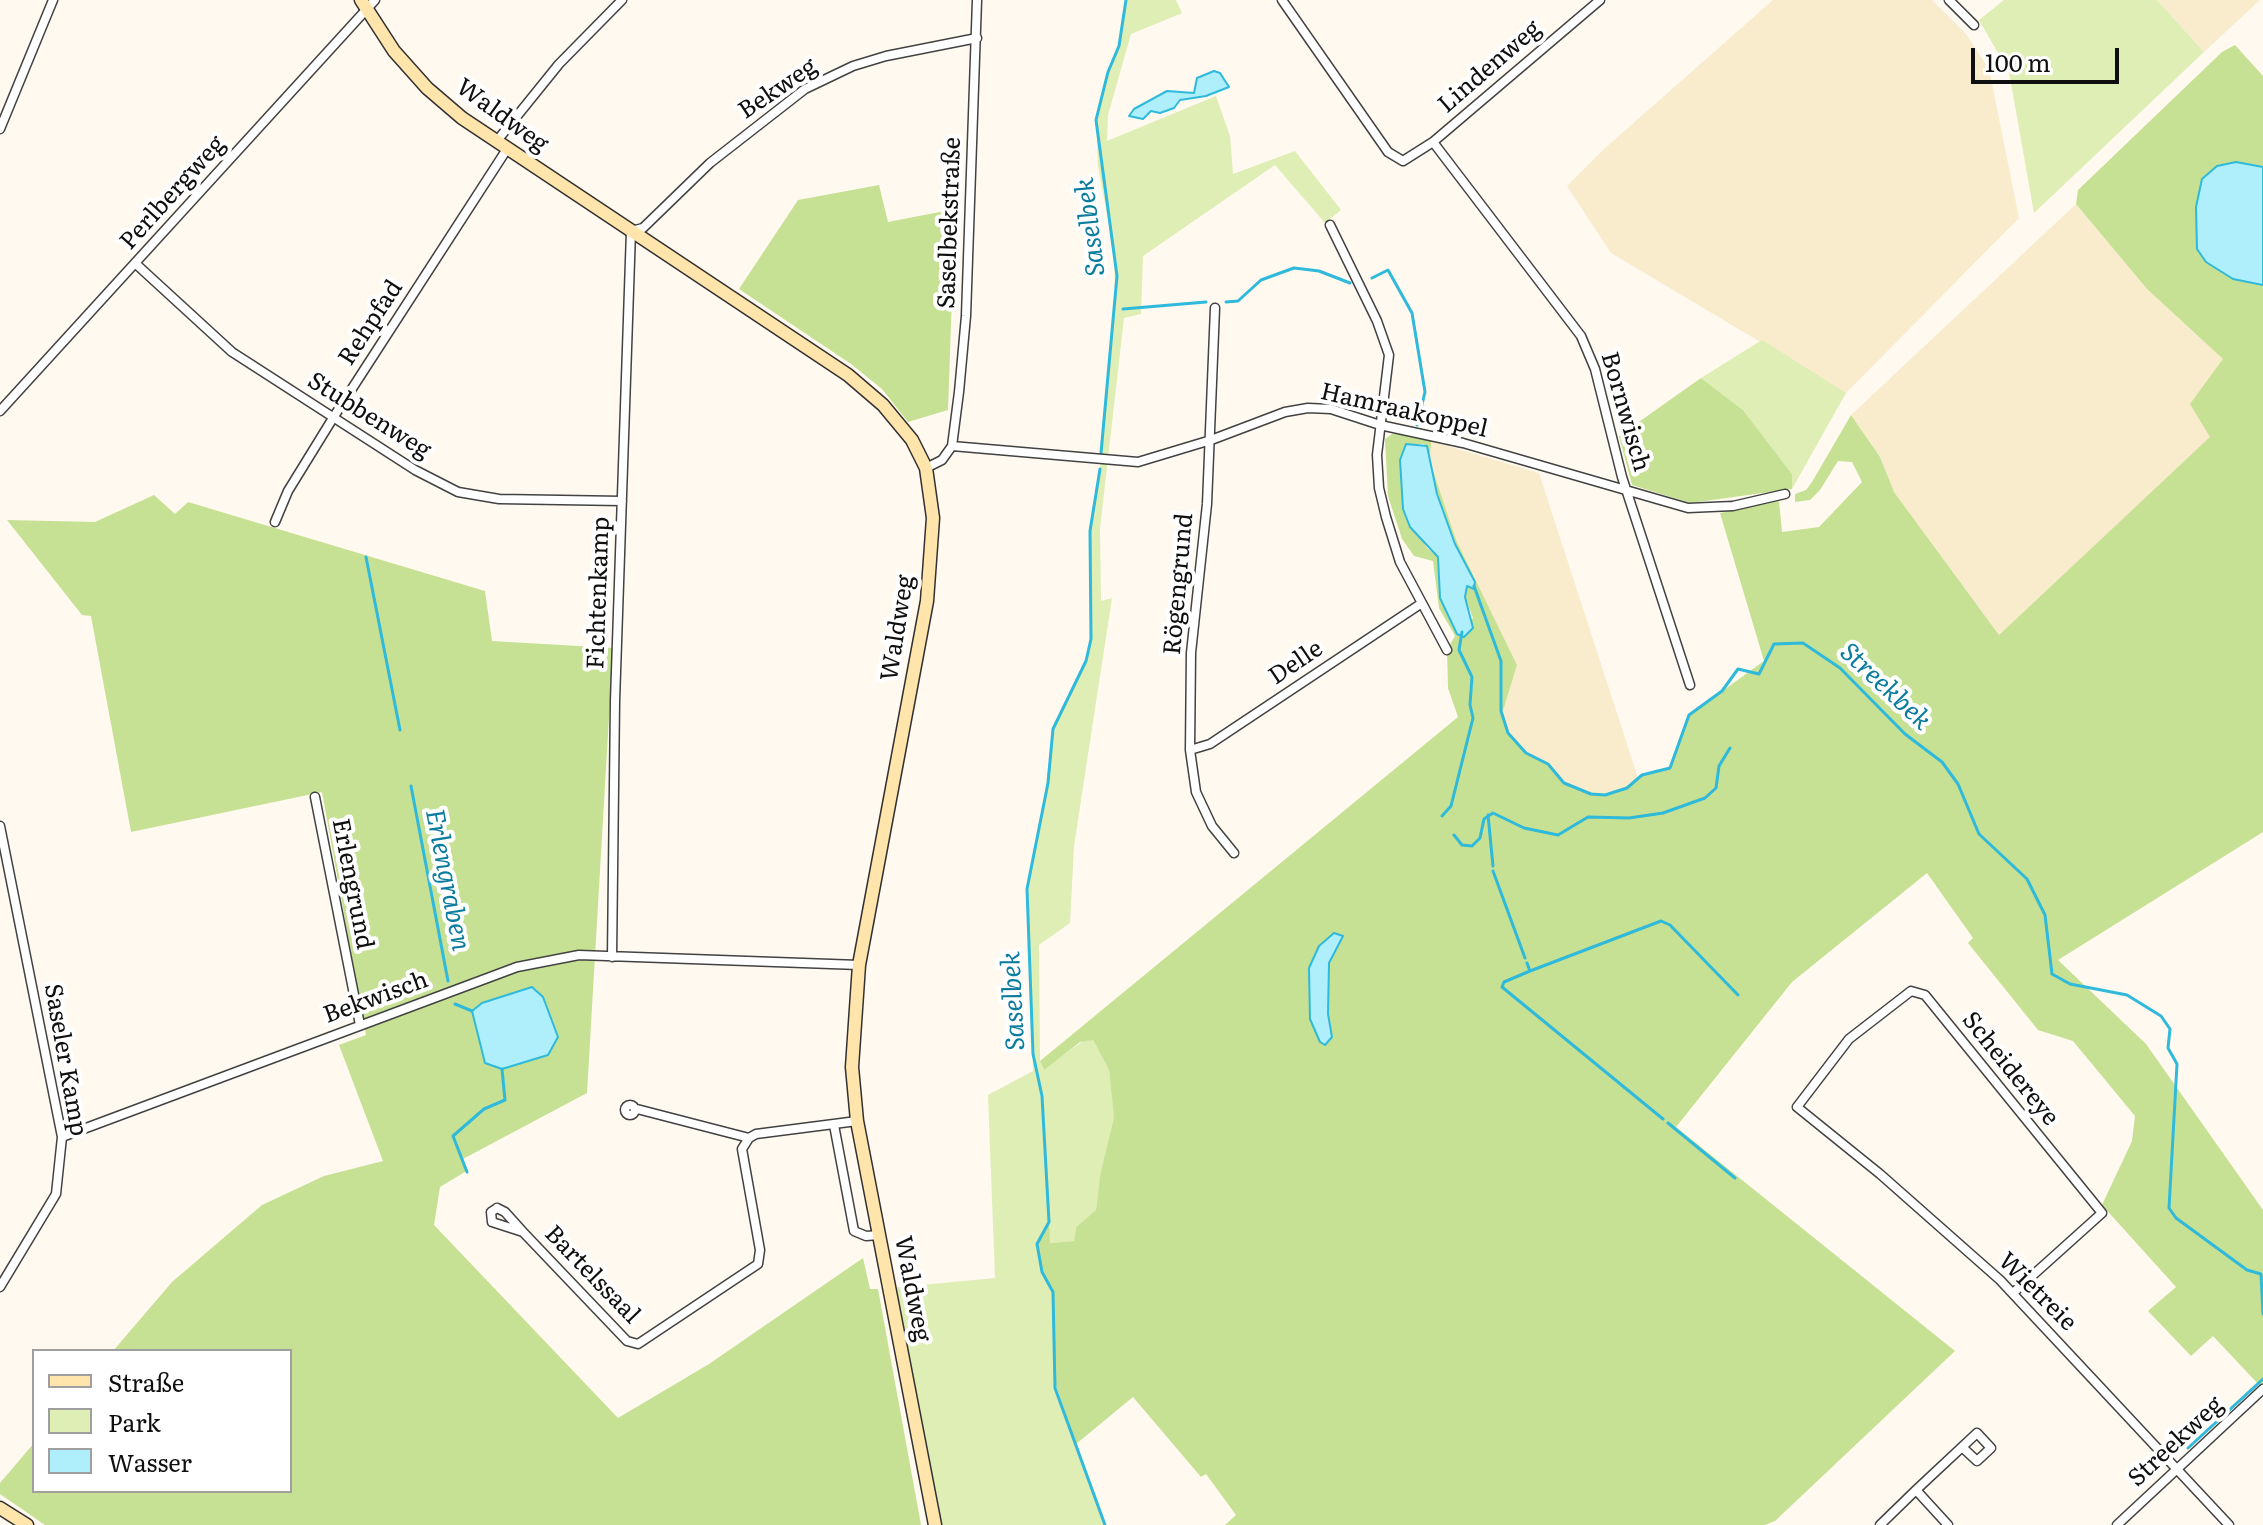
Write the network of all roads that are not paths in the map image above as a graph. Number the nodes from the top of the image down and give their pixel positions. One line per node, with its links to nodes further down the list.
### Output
1 (53, 0): 10 (street)
2 (622, 0): 12 (street, Rehpfad)
3 (977, 0): 9 (street, Saselbekstraße)
4 (1282, 0): 11 (street, Lindenweg)
5 (1600, 0): 11 (street, Lindenweg)
6 (1949, 0): 8 (street)
7 (367, 3): 12 (main road, Waldweg); 15 (street, Perlbergweg)
8 (1974, 25)
9 (977, 38): 14 (street, Bekweg); 21 (street, Saselbekstraße)
10 (0, 129)
11 (1433, 142): 23 (street, Bornwisch)
12 (501, 146): 14 (main road, Waldweg); 18 (street, Rehpfad)
13 (1330, 225): 19 (street)
14 (631, 231): 22 (main road, Waldweg); 25 (street, Fichtenkamp)
15 (136, 264): 17 (street, Perlbergweg); 18 (street, Stubbenweg)
16 (1215, 308): 20 (street, Rögengrund)
17 (0, 411)
18 (333, 418): 25 (street, Stubbenweg); 26 (street, Rehpfad)
19 (1380, 425): 20 (street, Hamraakoppel); 23 (street, Hamraakoppel); 27 (street)
20 (1211, 440): 21 (street, Hamraakoppel); 30 (street, Rögengrund)
21 (952, 446): 22 (street)
22 (926, 468): 35 (main road, Waldweg)
23 (1628, 492): 24 (street, Hamraakoppel); 29 (street, Bornwisch)
24 (1785, 494)
25 (622, 501): 34 (street, Fichtenkamp)
26 (275, 522)
27 (1422, 603): 28 (street); 30 (street, Delle)
28 (1447, 650)
29 (1690, 685)
30 (1190, 750): 33 (street, Rögengrund)
31 (315, 797): 36 (street, Erlengrund)
32 (0, 826): 41 (street, Saseler Kamp)
33 (1234, 853)
34 (612, 957): 35 (street, Bekwisch); 36 (street, Bekwisch)
35 (859, 965): 39 (main road, Waldweg)
36 (360, 1025): 41 (street, Bekwisch)
37 (1797, 1107): 46 (street, Wietreie); 46 (street, Scheidereye)
38 (637, 1109): 42 (street)
39 (857, 1121): 40 (street); 44 (main road, Waldweg)
40 (834, 1125): 42 (street); 44 (street)
41 (62, 1137): 45 (street, Saseler Kamp)
42 (749, 1138): 43 (street, Bartelssaal)
43 (523, 1232)
44 (879, 1235): 53 (main road, Waldweg)
45 (0, 1287)
46 (2013, 1293): 49 (street, Wietreie)
47 (2263, 1389): 49 (street, Streekweg)
48 (1962, 1447): 50 (street)
49 (2176, 1468): 56 (street, Streekweg); 57 (street, Wietreie)
50 (1916, 1490): 54 (street); 55 (street)
51 (0, 1508): 52 (main road)
52 (27, 1525)
53 (935, 1525)
54 (1880, 1525)
55 (1948, 1525)
56 (2117, 1525)
57 (2229, 1525)

